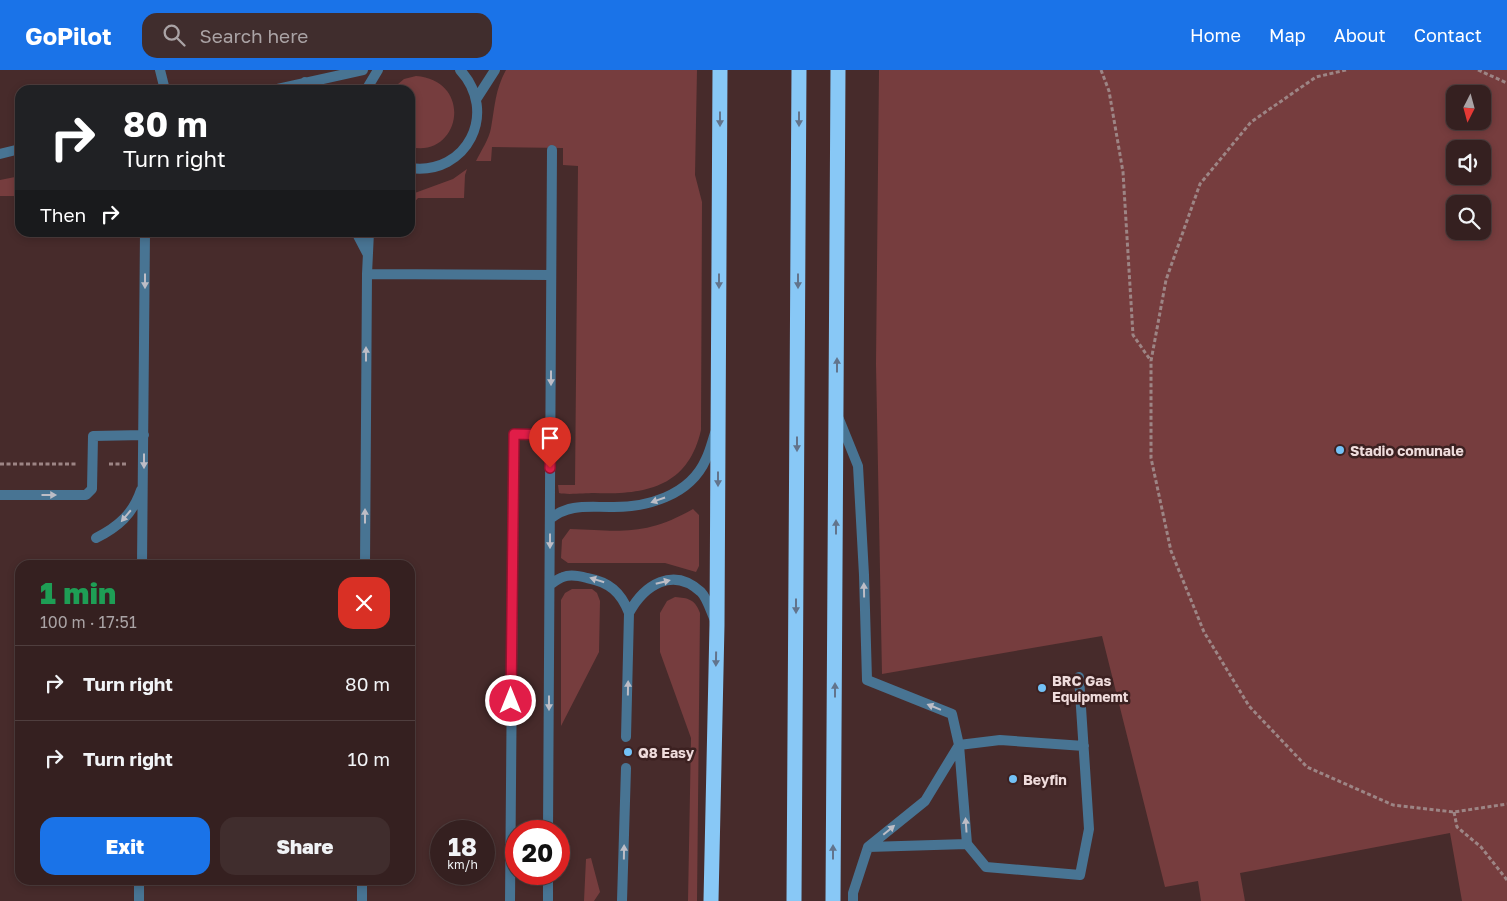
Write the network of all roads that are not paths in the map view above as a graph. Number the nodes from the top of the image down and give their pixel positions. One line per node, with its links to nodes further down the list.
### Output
1 (160, 70): 11 (street)
2 (363, 70): 10 (street)
3 (378, 70): 14 (street)
4 (460, 70): 16 (street)
5 (495, 70): 16 (street)
6 (714, 70): 15 (street)
7 (720, 70): 15 (highway)
8 (800, 70): 57 (highway, one-way to 57)
9 (838, 70): 27 (highway, one-way to 9)
10 (305, 82): 12 (street); 13 (street)
11 (164, 85)
12 (293, 85)
13 (311, 85)
14 (369, 85)
15 (720, 88): 28 (highway, one-way to 28)
16 (476, 98): 20 (street)
17 (15, 150): 19 (street)
18 (552, 150): 26 (street)
19 (0, 154)
20 (415, 170)
21 (145, 237): 29 (street, one-way to 29)
22 (359, 237): 24 (street)
23 (369, 237): 24 (street)
24 (367, 253): 25 (street)
25 (367, 274): 26 (street); 36 (street, one-way to 25)
26 (551, 275): 30 (street, one-way to 30)
27 (837, 413): 42 (street, one-way to 27); 58 (highway, one-way to 27)
28 (718, 425): 33 (street, one-way to 33); 39 (highway, one-way to 39)
29 (144, 435): 31 (street, one-way to 31); 32 (street, one-way to 29)
30 (551, 435): 33 (street); 53 (street)
31 (144, 482): 34 (street, one-way to 34); 35 (street)
32 (0, 495)
33 (550, 519): 37 (street, one-way to 37)
34 (96, 538)
35 (142, 560)
36 (365, 560)
37 (550, 585): 38 (street, one-way to 37); 45 (street, one-way to 45)
38 (629, 613): 39 (street, one-way to 39); 41 (street, one-way to 38)
39 (717, 625): 56 (highway, one-way to 56)
40 (1079, 677): 43 (street)
41 (626, 737)
42 (960, 745): 43 (street); 46 (street, one-way to 42); 47 (street, one-way to 42)
43 (1084, 746): 46 (street)
44 (626, 768): 55 (street, one-way to 44)
45 (548, 820)
46 (968, 844): 47 (street)
47 (868, 848): 59 (street)
48 (140, 885): 51 (street)
49 (362, 885): 52 (street)
50 (548, 885): 54 (street)
51 (139, 901)
52 (362, 901)
53 (510, 901)
54 (548, 901)
55 (622, 901)
56 (710, 901)
57 (794, 901)
58 (833, 901)
59 (853, 901)

